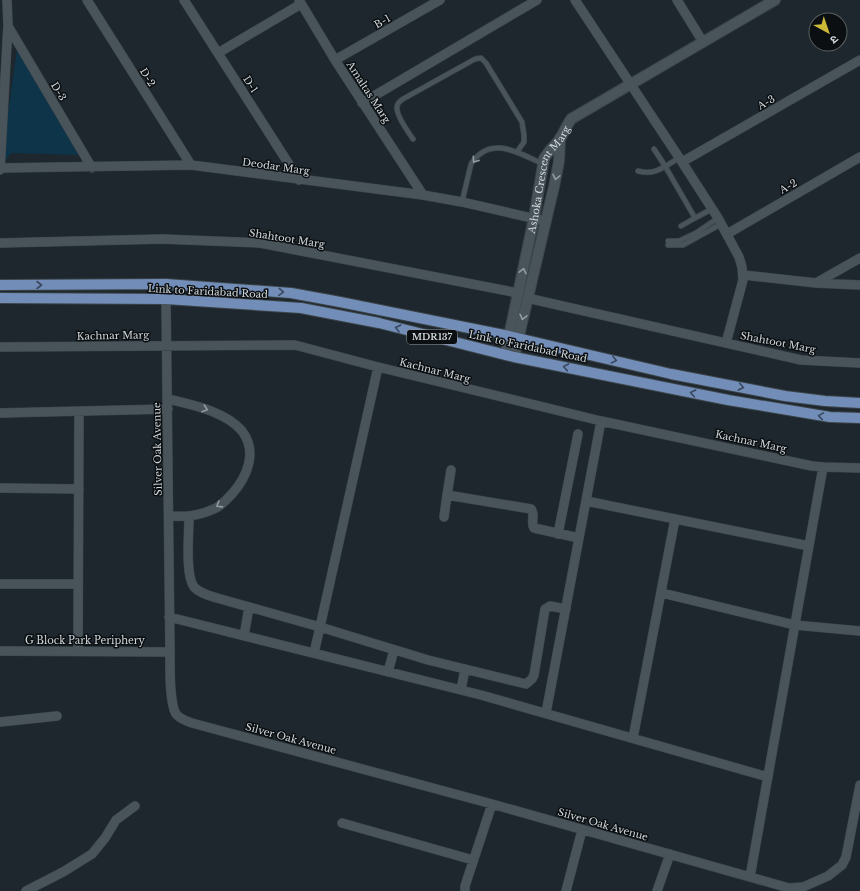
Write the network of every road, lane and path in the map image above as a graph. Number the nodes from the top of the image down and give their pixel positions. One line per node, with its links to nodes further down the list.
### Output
1 (6, 0): 9 (street); 11 (street)
2 (87, 0): 24 (street, D-2)
3 (184, 0): 13 (street, D-1)
4 (440, 0): 14 (street, B-1)
5 (537, 0): 17 (street)
6 (575, 0): 16 (street)
7 (677, 0): 12 (street)
8 (775, 0): 12 (street, Ashoka Crescent Marg)
9 (0, 1)
10 (300, 2): 13 (street); 14 (street, Amaltas Marg)
11 (8, 25): 27 (street, D-3); 28 (street)
12 (703, 42): 16 (street, Ashoka Crescent Marg)
13 (218, 53): 30 (street, D-1)
14 (335, 60): 17 (street, Amaltas Marg)
15 (860, 60): 23 (street, A-3)
16 (630, 84): 18 (street, Ashoka Crescent Marg); 23 (street)
17 (362, 103): 31 (street, Amaltas Marg)
18 (560, 138): 25 (street, Ashoka Crescent Marg); 36 (street, one-way to 36)
19 (413, 139): 21 (lane)
20 (654, 149): 26 (lane)
21 (517, 152): 25 (lane); 32 (lane, one-way to 32)
22 (860, 157): 39 (street, A-2)
23 (681, 160): 26 (lane); 33 (street)
24 (191, 165): 27 (street, Deodar Marg); 30 (street, Deodar Marg)
25 (543, 165): 34 (street, Ashoka Crescent Marg)
26 (666, 166): 29 (lane); 35 (lane)
27 (92, 168): 28 (street, Deodar Marg)
28 (0, 169)
29 (638, 171)
30 (299, 180): 31 (street, Deodar Marg)
31 (423, 195): 32 (street, Deodar Marg)
32 (462, 202): 34 (street, Deodar Marg)
33 (712, 208): 35 (lane); 37 (street)
34 (534, 218): 36 (street, Deodar Marg); 47 (street, Ashoka Crescent Marg, one-way to 34)
35 (696, 218): 38 (lane)
36 (545, 221): 47 (street)
37 (720, 221): 39 (street); 41 (lane)
38 (681, 226)
39 (727, 234): 43 (street)
40 (0, 243): 47 (street, Shahtoot Marg)
41 (668, 243)
42 (860, 258): 44 (street)
43 (744, 275): 44 (street); 51 (street)
44 (816, 283): 46 (street)
45 (0, 285): 50 (main road, Link to Faridabad Road / MDR137, one-way to 50)
46 (860, 285)
47 (523, 296): 50 (street, Ashoka Crescent Marg); 51 (street, Shahtoot Marg)
48 (0, 298): 49 (main road, Link to Faridabad Road / MDR137)
49 (166, 299): 52 (street, Silver Oak Avenue); 54 (main road, Link to Faridabad Road / MDR137, one-way to 49)
50 (513, 337): 54 (street, Ashoka Crescent Marg); 58 (main road, Link to Faridabad Road / MDR137, one-way to 58)
51 (726, 343): 55 (street, Shahtoot Marg)
52 (167, 346): 53 (street, Kachnar Marg); 56 (street, Kachnar Marg); 57 (street, Silver Oak Avenue)
53 (0, 347)
54 (510, 356): 62 (main road, Link to Faridabad Road / MDR137, one-way to 54)
55 (860, 363)
56 (378, 367): 63 (street, Kachnar Marg); 86 (street)
57 (168, 399): 59 (street, Silver Oak Avenue); 73 (street, one-way to 73)
58 (860, 404)
59 (168, 410): 60 (street); 72 (street, Silver Oak Avenue)
60 (79, 412): 61 (street); 69 (street)
61 (0, 413)
62 (860, 418)
63 (601, 421): 65 (street, Kachnar Marg); 71 (street)
64 (578, 434): 76 (street)
65 (824, 467): 66 (street, Kachnar Marg); 78 (street)
66 (860, 468)
67 (451, 470): 70 (street)
68 (0, 488): 69 (street)
69 (79, 489): 80 (street)
70 (447, 495): 74 (street); 76 (street)
71 (586, 501): 75 (street); 77 (street)
72 (169, 516): 73 (street); 84 (street, Silver Oak Avenue)
73 (189, 517): 82 (street)
74 (444, 517)
75 (675, 519): 78 (street); 81 (street)
76 (558, 534): 77 (street)
77 (579, 538): 83 (street)
78 (809, 546): 85 (street)
79 (0, 584): 80 (street)
80 (78, 584): 91 (street)
81 (662, 593): 85 (street); 100 (street)
82 (249, 607): 86 (street); 88 (street)
83 (566, 610): 94 (street); 97 (street)
84 (169, 617): 88 (street); 92 (street, Silver Oak Avenue)
85 (795, 625): 87 (street); 101 (street)
86 (320, 627): 89 (street); 93 (street)
87 (860, 630)
88 (244, 636): 93 (street)
89 (394, 650): 94 (street); 95 (street)
90 (0, 651): 91 (street, G Block Park Periphery)
91 (78, 651): 92 (street, G Block Park Periphery)
92 (170, 652): 103 (street, Silver Oak Avenue)
93 (314, 653): 95 (street)
94 (465, 669): 96 (street)
95 (388, 672): 96 (street)
96 (461, 690): 97 (street)
97 (546, 713): 100 (street)
98 (57, 716): 99 (street)
99 (0, 722)
100 (633, 738): 101 (street)
101 (768, 777): 109 (street)
102 (860, 785): 109 (street, Silver Oak Avenue)
103 (492, 804): 106 (street, Silver Oak Avenue); 108 (street)
104 (135, 806): 110 (street)
105 (342, 823): 108 (street)
106 (582, 830): 107 (street, Silver Oak Avenue); 112 (street)
107 (670, 854): 109 (street, Silver Oak Avenue); 113 (street)
108 (473, 860): 111 (street)
109 (750, 877)
110 (26, 891)
111 (465, 891)
112 (566, 891)
113 (657, 891)

